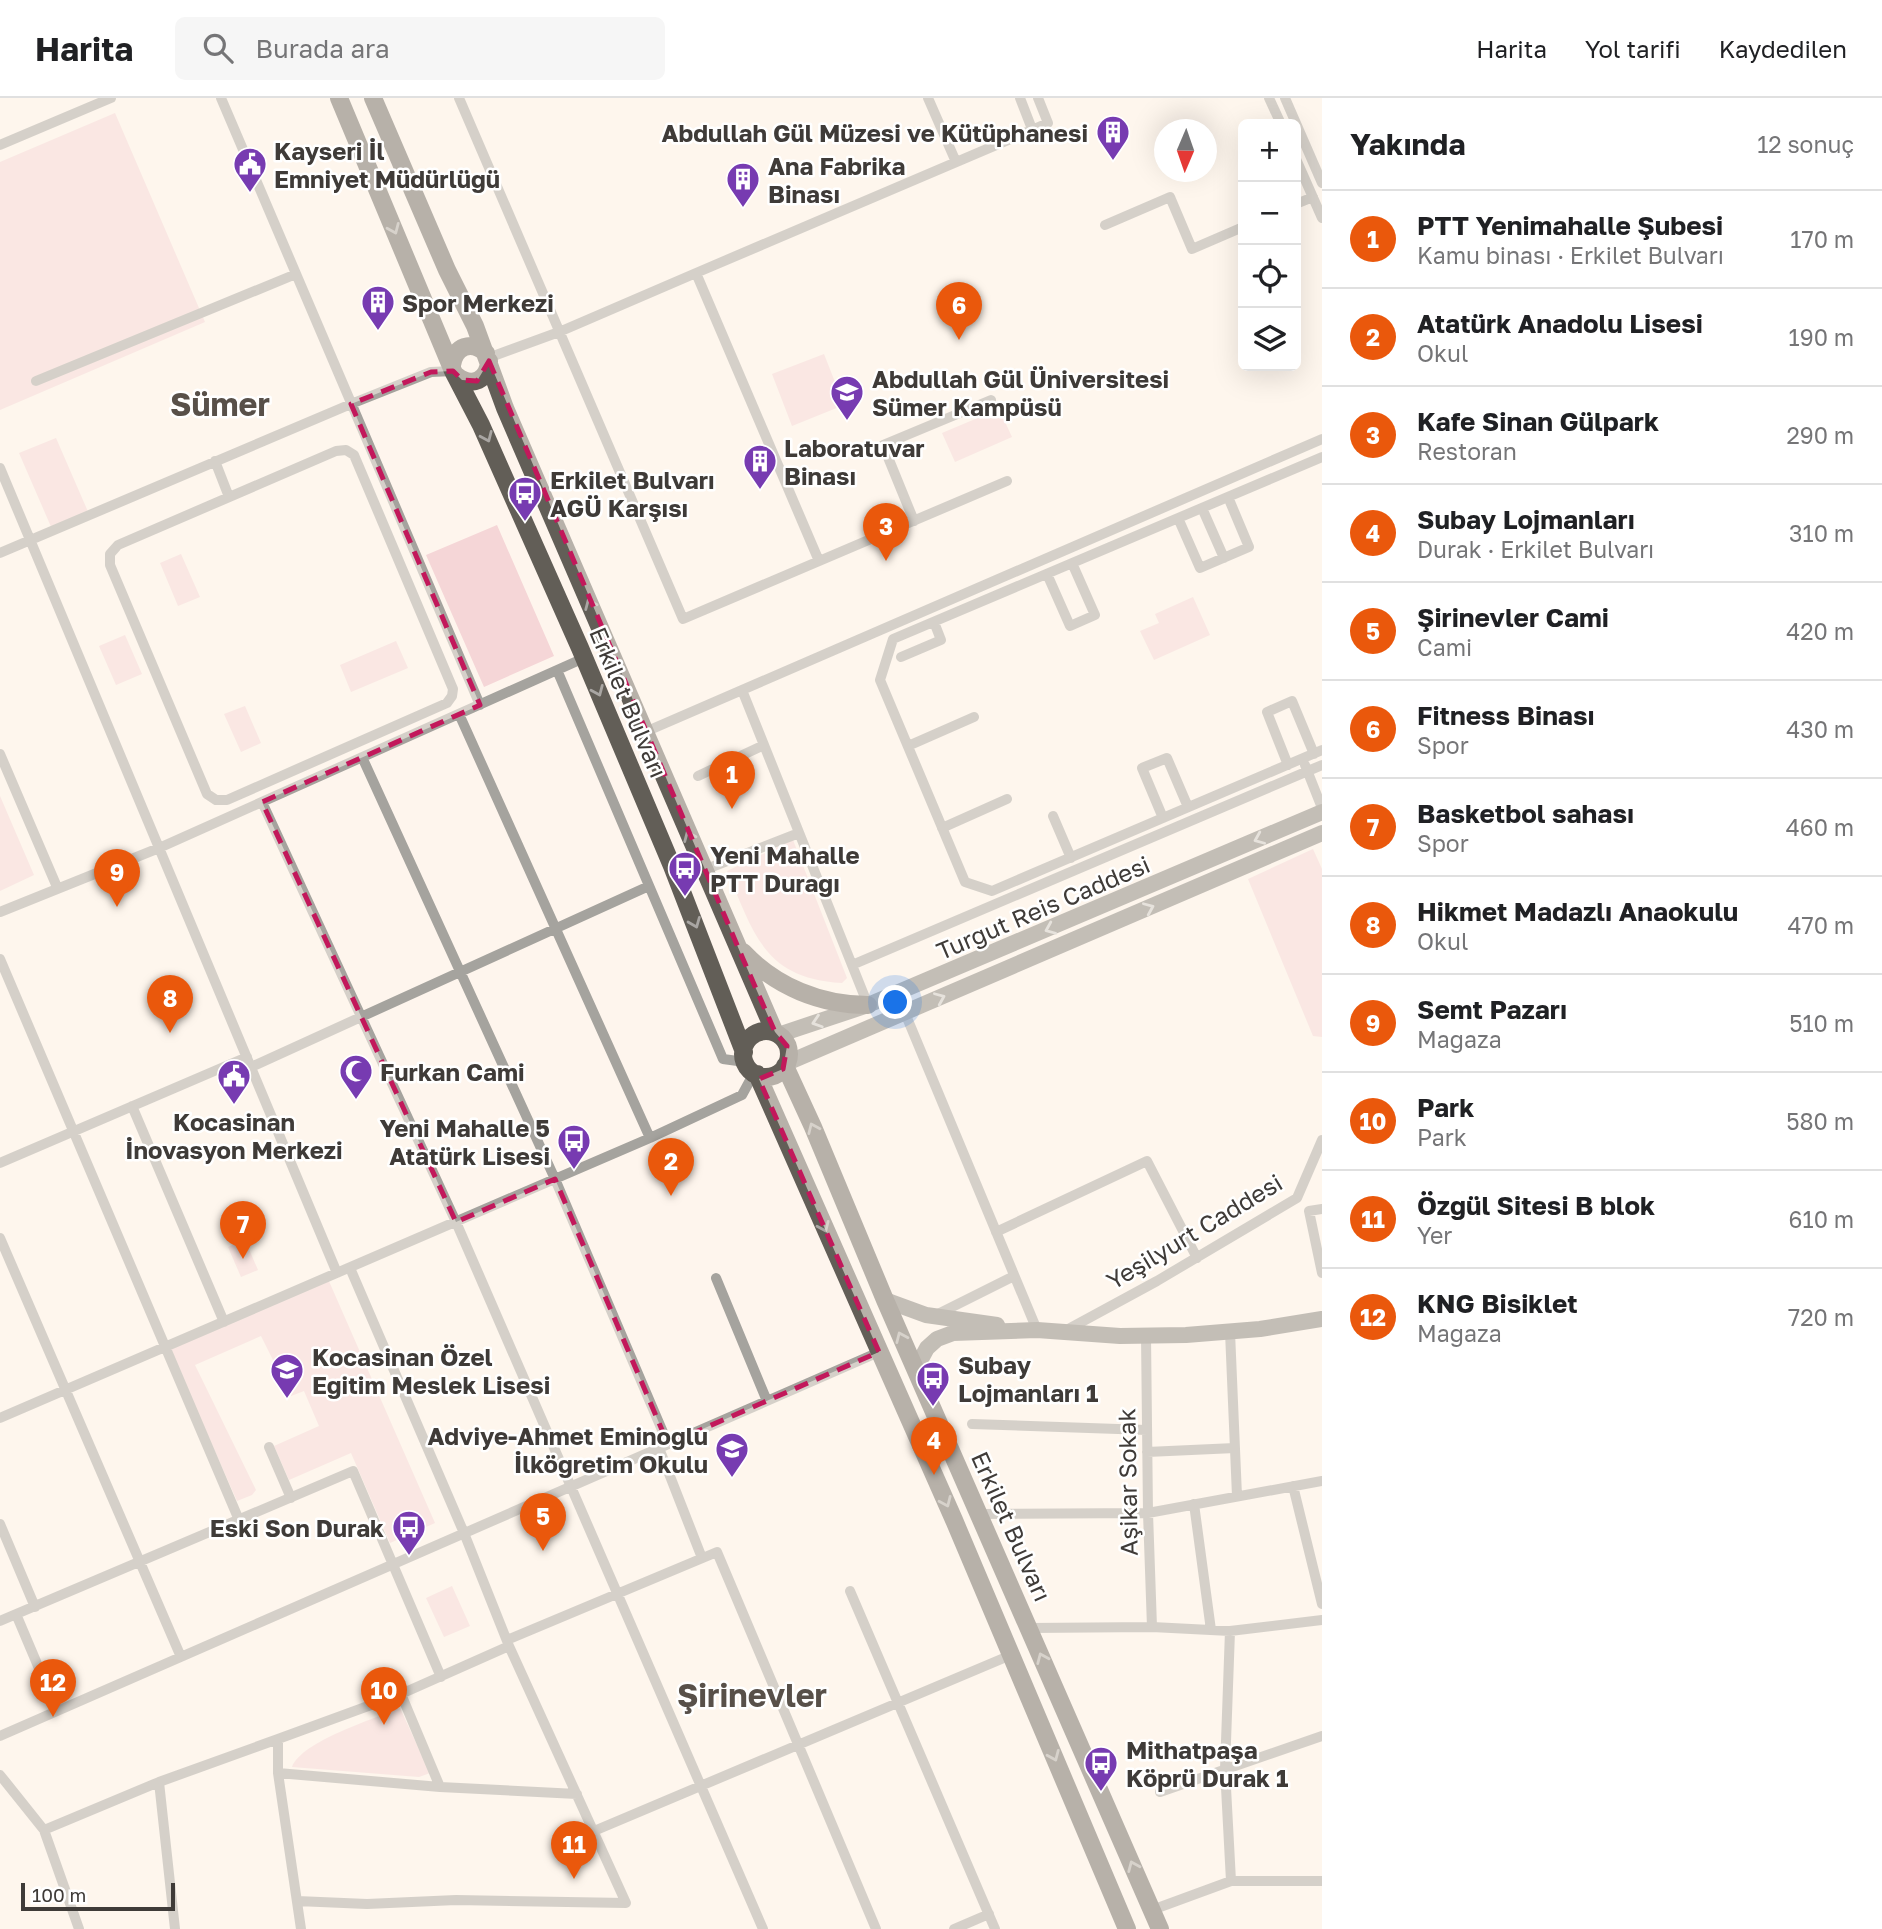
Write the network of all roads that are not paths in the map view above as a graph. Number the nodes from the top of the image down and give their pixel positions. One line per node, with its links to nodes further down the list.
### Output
1 (111, 98): 13 (street)
2 (221, 98): 23 (street)
3 (339, 98): 26 (main road, Erkilet Bulvarı, one-way to 26)
4 (373, 98): 25 (main road, Erkilet Bulvarı)
5 (459, 98): 24 (street)
6 (928, 98): 14 (street)
7 (1020, 98): 12 (street)
8 (1038, 98): 12 (street)
9 (1269, 98): 11 (street)
10 (1288, 99): 16 (street)
11 (1278, 119)
12 (1032, 129): 14 (street)
13 (0, 145)
14 (956, 162): 22 (street)
15 (1301, 170): 17 (street)
16 (1322, 181)
17 (1313, 197): 18 (street); 19 (street)
18 (1301, 202)
19 (1322, 218)
20 (1105, 225): 21 (street)
21 (1238, 229)
22 (696, 273): 24 (street); 43 (street)
23 (296, 274): 27 (street); 29 (street)
24 (559, 332): 25 (street); 43 (street)
25 (488, 357): 26 (main road); 26 (main road); 54 (main road, Erkilet Bulvarı, one-way to 25)
26 (454, 370): 29 (street); 48 (main road, Erkilet Bulvarı, one-way to 48)
27 (36, 381)
28 (991, 400): 39 (street)
29 (351, 404): 32 (street); 51 (street)
30 (1322, 439): 50 (street)
31 (1322, 457): 36 (street)
32 (215, 461): 35 (street); 40 (street)
33 (0, 468): 40 (street)
34 (1007, 481): 39 (street)
35 (229, 497): 35 (street)
36 (1228, 497): 37 (street); 42 (street)
37 (1202, 508): 38 (street); 42 (street)
38 (1178, 518): 42 (street); 44 (street)
39 (914, 521): 43 (street)
40 (31, 540): 41 (street); 73 (street)
41 (0, 553)
42 (1224, 558)
43 (819, 561)
44 (1072, 563): 45 (street); 45 (street)
45 (1047, 574): 46 (street)
46 (933, 622): 47 (street); 56 (street)
47 (901, 657)
48 (584, 658): 49 (street); 90 (main road, Erkilet Bulvarı, one-way to 90)
49 (557, 670): 51 (street); 76 (street)
50 (742, 690): 54 (street); 55 (street)
51 (480, 705): 52 (street)
52 (459, 714): 59 (street); 79 (street)
53 (974, 717): 56 (street)
54 (645, 732): 75 (main road, Erkilet Bulvarı, one-way to 54)
55 (764, 745): 63 (street); 71 (street)
56 (908, 746): 70 (street)
57 (0, 754): 77 (street)
58 (1313, 754): 60 (street); 60 (street); 62 (street)
59 (362, 757): 65 (street); 83 (street)
60 (1288, 765): 66 (street)
61 (1322, 765): 62 (street)
62 (1308, 771): 67 (street); 82 (street)
63 (698, 776)
64 (1007, 799): 70 (street)
65 (262, 802): 73 (street); 86 (street)
66 (1188, 807): 69 (street); 69 (street)
67 (1322, 810): 84 (street, Turgut Reis Caddesi, one-way to 84)
68 (1054, 816): 74 (street)
69 (1163, 818): 74 (street)
70 (942, 828): 74 (street)
71 (799, 833): 75 (street); 82 (street)
72 (1321, 837): 85 (street, Turgut Reis Caddesi, one-way to 72)
73 (159, 848): 77 (street); 88 (street)
74 (1071, 858)
75 (704, 870): 80 (main road, Erkilet Bulvarı)
76 (649, 886): 79 (street); 90 (street)
77 (57, 887): 78 (street)
78 (0, 912)
79 (556, 929): 83 (street); 93 (street)
80 (736, 943): 84 (main road); 87 (main road, Erkilet Bulvarı)
81 (0, 959): 92 (street)
82 (852, 965): 84 (street)
83 (460, 972): 86 (street); 96 (street)
84 (869, 1005): 87 (street, Turgut Reis Caddesi, one-way to 87)
85 (905, 1013): 89 (street, Turgut Reis Caddesi); 101 (street)
86 (361, 1017): 88 (street); 100 (street)
87 (777, 1034): 89 (main road); 90 (main road)
88 (249, 1062): 91 (street); 105 (street)
89 (786, 1064): 90 (main road); 109 (main road, Erkilet Bulvarı, one-way to 89)
90 (750, 1065): 93 (street); 118 (main road, Erkilet Bulvarı, one-way to 118)
91 (132, 1106): 92 (street); 112 (street)
92 (74, 1131): 95 (street); 117 (street)
93 (650, 1138): 96 (street)
94 (1322, 1140): 97 (street, Yeşilyurt Caddesi)
95 (0, 1163)
96 (555, 1179): 100 (street); 125 (street)
97 (1297, 1198): 99 (street); 103 (street, Yeşilyurt Caddesi)
98 (1322, 1209): 99 (street)
99 (1310, 1211): 106 (street)
100 (456, 1222): 104 (street); 130 (street)
101 (996, 1233): 103 (street); 107 (street)
102 (0, 1238): 120 (street)
103 (1196, 1258): 115 (street, Yeşilyurt Caddesi)
104 (350, 1268): 105 (street); 139 (street)
105 (337, 1273): 112 (street)
106 (1322, 1273)
107 (1014, 1276): 110 (street); 113 (street)
108 (716, 1278): 121 (street)
109 (885, 1300): 110 (street); 119 (main road, Erkilet Bulvarı, one-way to 109)
110 (934, 1316): 113 (street)
111 (1322, 1319): 114 (street)
112 (224, 1322): 117 (street)
113 (1037, 1330): 115 (street); 119 (street)
114 (1230, 1332): 116 (street); 127 (street)
115 (1060, 1333): 116 (street)
116 (1146, 1336): 124 (street, Aşikar Sokak)
117 (166, 1347): 120 (street); 137 (street)
118 (879, 1352): 121 (street); 155 (main road, Erkilet Bulvarı, one-way to 155)
119 (918, 1376): 136 (main road, Erkilet Bulvarı)
120 (65, 1391): 122 (street); 141 (street)
121 (767, 1401): 125 (street)
122 (0, 1418)
123 (972, 1424): 124 (street)
124 (1147, 1430): 128 (street, Aşikar Sokak)
125 (664, 1446): 130 (street); 140 (street)
126 (269, 1447): 133 (street)
127 (1234, 1448): 128 (street); 132 (street)
128 (1147, 1452): 135 (street, Aşikar Sokak)
129 (1322, 1481): 131 (street)
130 (572, 1486): 139 (street); 144 (street)
131 (1293, 1486): 132 (street); 145 (street)
132 (1237, 1496): 134 (street)
133 (291, 1498): 137 (street); 142 (street)
134 (1195, 1504): 135 (street); 152 (street)
135 (1148, 1513): 136 (street); 150 (street, Aşikar Sokak)
136 (980, 1514): 151 (main road, Erkilet Bulvarı)
137 (239, 1520): 141 (street)
138 (0, 1524): 146 (street)
139 (464, 1533): 142 (street); 154 (street)
140 (702, 1558): 144 (street); 164 (street)
141 (139, 1562): 146 (street); 156 (street)
142 (393, 1564): 156 (street); 157 (street)
143 (850, 1591): 159 (street)
144 (618, 1593): 154 (street); 169 (street)
145 (1322, 1604)
146 (35, 1606): 147 (street)
147 (16, 1614): 149 (street); 160 (street)
148 (1322, 1620): 153 (street)
149 (0, 1621)
150 (1152, 1627): 151 (street); 152 (street)
151 (1030, 1628): 178 (main road, Erkilet Bulvarı, one-way to 151)
152 (1211, 1630): 153 (street)
153 (1230, 1631): 165 (street)
154 (508, 1643): 157 (street); 172 (street)
155 (1010, 1655): 159 (street); 187 (main road, Erkilet Bulvarı, one-way to 187)
156 (181, 1657): 160 (street)
157 (441, 1676): 158 (street)
158 (401, 1694): 163 (street); 170 (street)
159 (898, 1703): 164 (street); 179 (street)
160 (57, 1711): 161 (street)
161 (0, 1735)
162 (1322, 1736): 165 (street)
163 (278, 1739): 166 (street); 168 (street)
164 (799, 1744): 169 (street); 184 (street)
165 (1225, 1769): 171 (street); 175 (street)
166 (278, 1773): 170 (street); 177 (street)
167 (0, 1775): 173 (street)
168 (159, 1782): 173 (street); 181 (street)
169 (701, 1786): 174 (street); 183 (street)
170 (440, 1787): 172 (street)
171 (1160, 1792)
172 (577, 1794): 174 (street)
173 (44, 1830): 180 (street)
174 (594, 1831): 177 (street)
175 (1231, 1881): 176 (street); 178 (street)
176 (1322, 1881)
177 (297, 1901): 182 (street)
178 (1152, 1910): 188 (main road, Erkilet Bulvarı)
179 (989, 1914): 185 (street); 186 (street)
180 (79, 1929)
181 (175, 1929)
182 (301, 1929)
183 (763, 1929)
184 (876, 1929)
185 (954, 1929)
186 (995, 1929)
187 (1127, 1929)
188 (1160, 1929)

